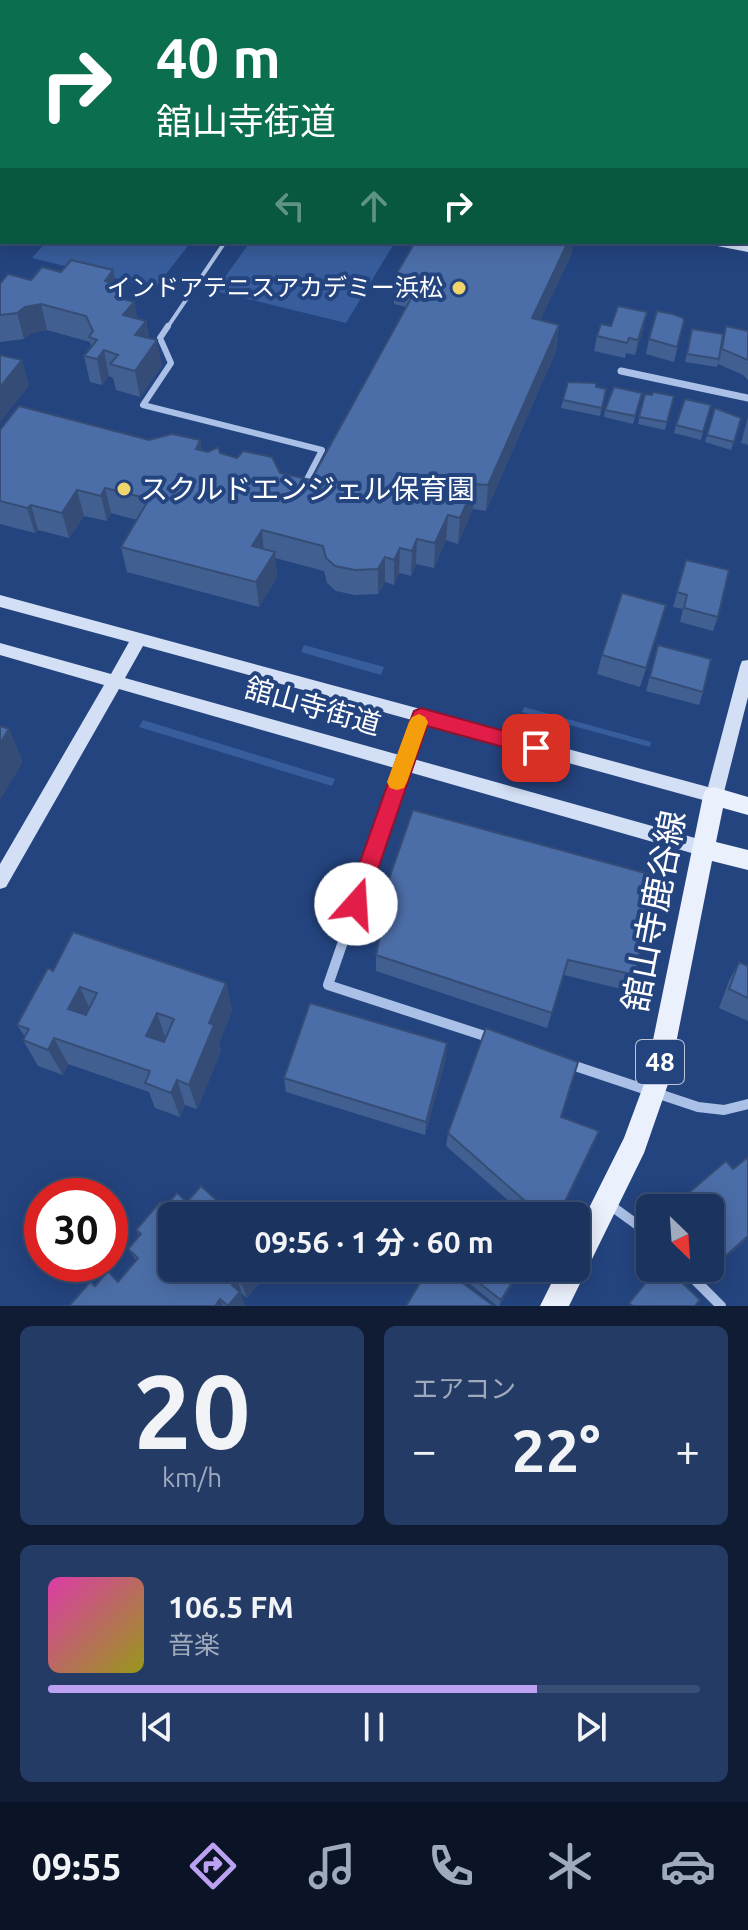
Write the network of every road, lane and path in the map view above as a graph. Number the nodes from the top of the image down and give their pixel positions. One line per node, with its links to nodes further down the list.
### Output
1 (224, 244): 6 (lane)
2 (727, 244): 3 (street)
3 (748, 248)
4 (621, 371): 5 (street)
5 (748, 398)
6 (303, 486)
7 (0, 601): 8 (street, 舘山寺街道)
8 (139, 639): 11 (street); 12 (street, 舘山寺街道)
9 (0, 649): 11 (street, 舘山寺街道)
10 (748, 666): 14 (street)
11 (115, 682): 13 (street, 舘山寺街道); 18 (street)
12 (421, 716): 13 (street); 14 (street, 舘山寺街道)
13 (404, 763): 16 (street, 舘山寺街道); 19 (street)
14 (714, 796): 15 (main road, 舘山寺街道); 16 (main road, 舘山寺鹿谷線 / 48)
15 (748, 806)
16 (702, 848): 17 (main road, 舘山寺街道); 21 (main road, 舘山寺鹿谷線 / 48)
17 (748, 860)
18 (0, 881)
19 (505, 1043)
20 (565, 1063): 21 (street)
21 (653, 1092): 22 (street); 23 (main road, 舘山寺鹿谷線 / 48)
22 (748, 1104)
23 (605, 1203): 24 (street); 25 (main road, 舘山寺鹿谷線 / 48)
24 (636, 1222)
25 (590, 1234)
26 (566, 1282): 28 (main road)
27 (697, 1282): 29 (street)
28 (554, 1306)
29 (721, 1306)

